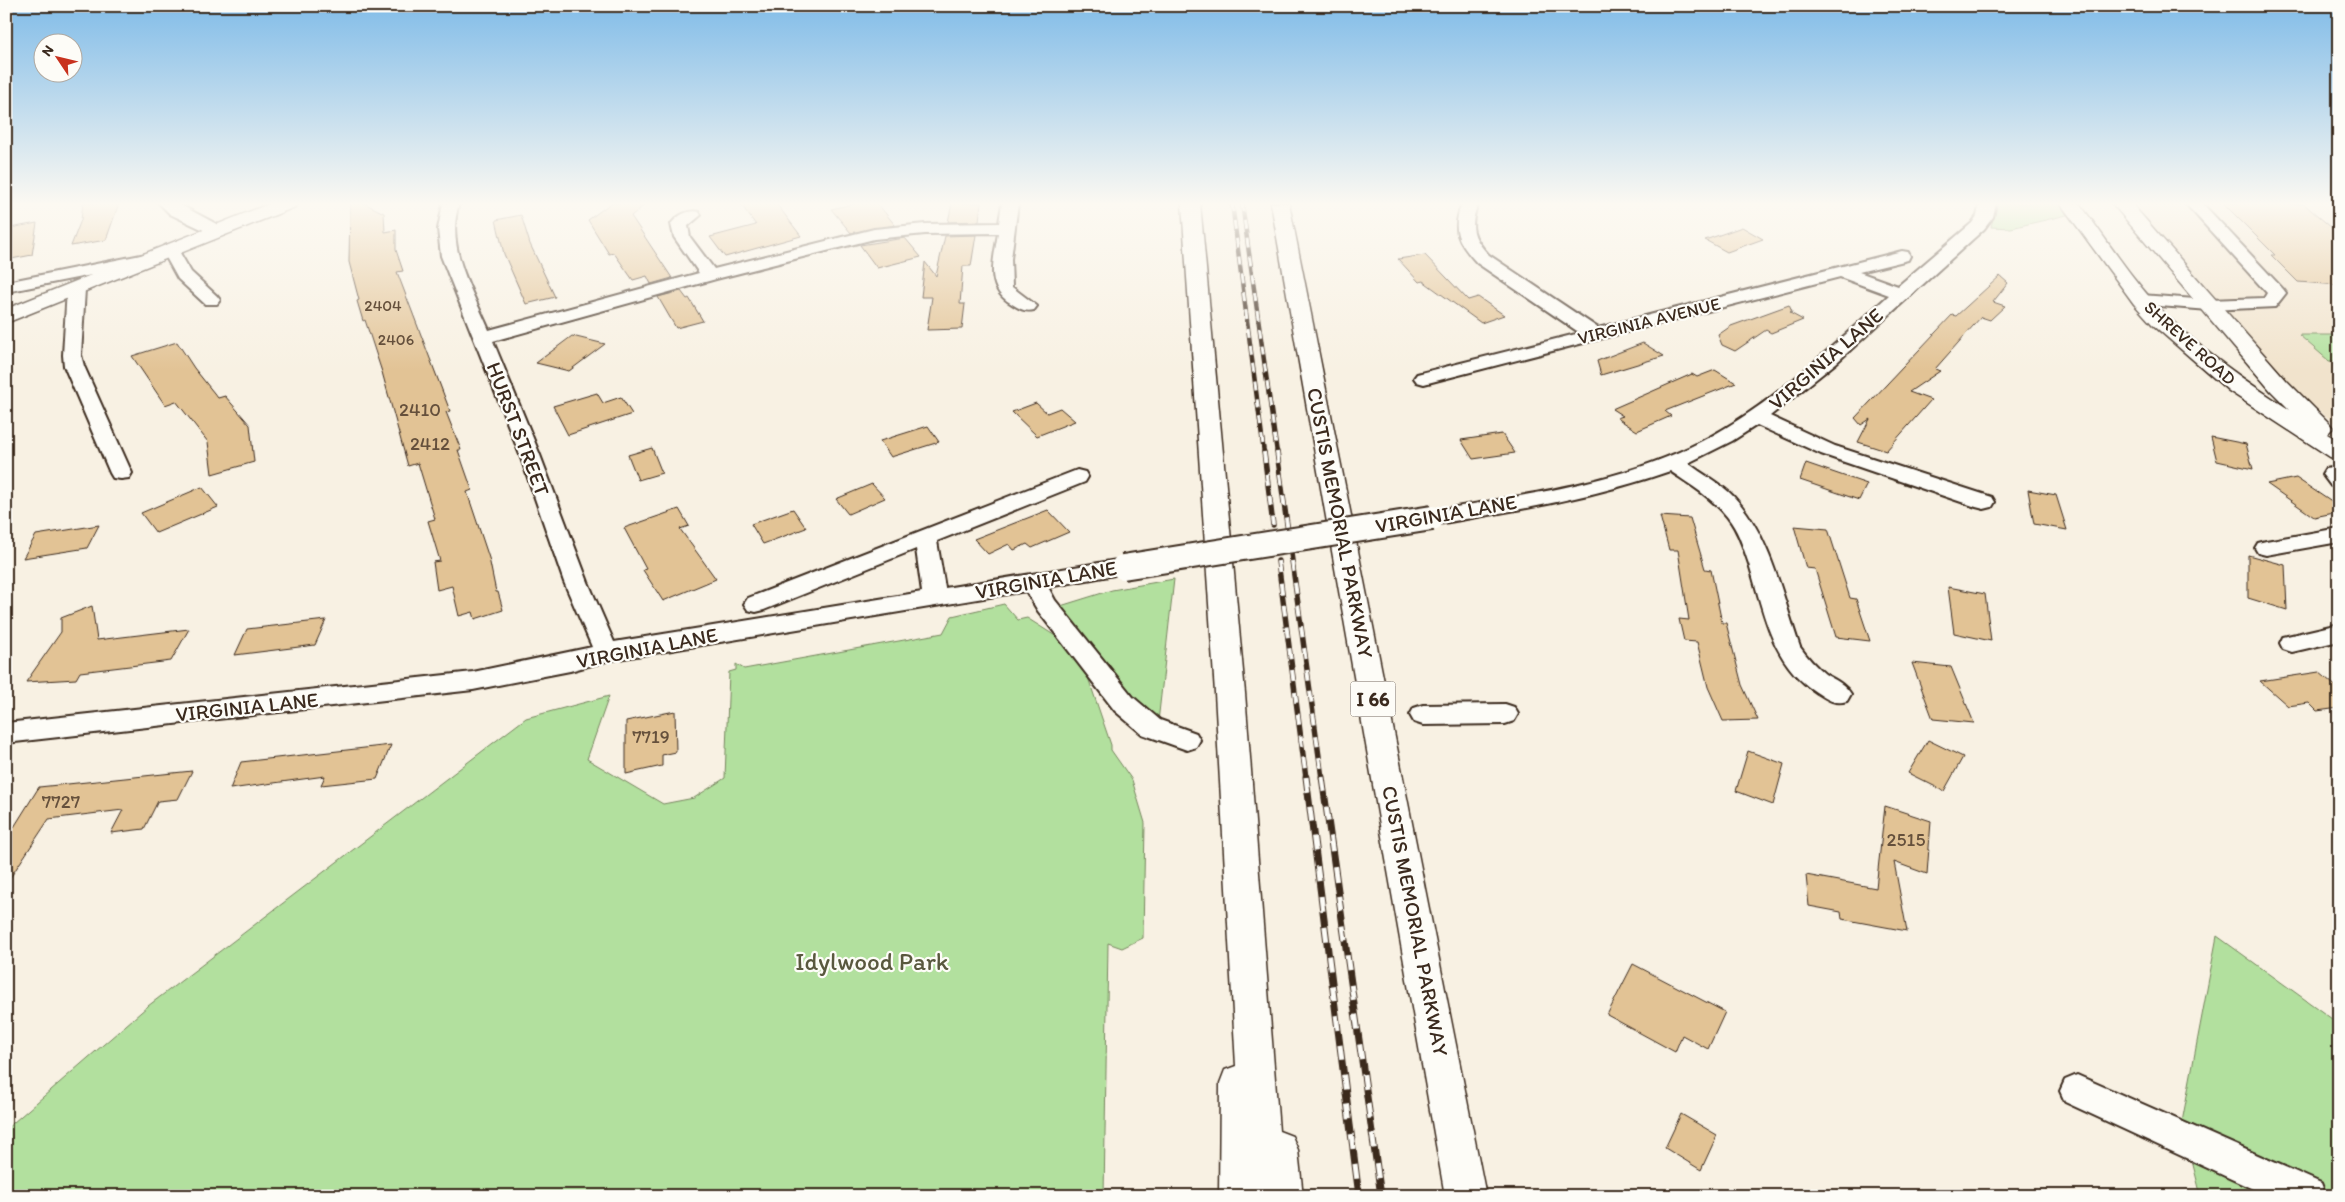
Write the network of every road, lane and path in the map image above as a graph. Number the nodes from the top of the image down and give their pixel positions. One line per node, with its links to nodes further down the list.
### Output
1 (145, 259): 18 (street)
2 (147, 259): 19 (main road)
3 (175, 259): 21 (street)
4 (450, 259): 27 (street, HURST STREET)
5 (698, 259): 17 (street)
6 (774, 259): 17 (street)
7 (1004, 259): 24 (street)
8 (1196, 259): 52 (main road)
9 (1291, 259): 57 (main road, CUSTIS MEMORIAL PARKWAY / I 66)
10 (1484, 259): 26 (street)
11 (1891, 259): 16 (street, VIRGINIA AVENUE)
12 (1940, 259): 20 (street, VIRGINIA LANE)
13 (2111, 259): 22 (main road, SHREVE ROAD)
14 (2169, 259): 23 (main road, SHREVE ROAD)
15 (2245, 259): 23 (street)
16 (1843, 272): 20 (street); 26 (street, VIRGINIA AVENUE)
17 (710, 275): 27 (street)
18 (6, 287)
19 (76, 289): 25 (main road); 33 (street)
20 (1901, 293): 29 (street, VIRGINIA LANE)
21 (211, 300)
22 (2141, 300): 23 (street); 31 (main road, SHREVE ROAD)
23 (2209, 305): 30 (main road, SHREVE ROAD)
24 (1028, 306)
25 (6, 317)
26 (1594, 334): 28 (street, VIRGINIA AVENUE)
27 (482, 338): 46 (street, HURST STREET)
28 (1424, 378)
29 (1758, 418): 32 (street, VIRGINIA LANE); 37 (street)
30 (2339, 446)
31 (2339, 452)
32 (1672, 462): 41 (street, VIRGINIA LANE, bridge); 47 (street)
33 (122, 473)
34 (2339, 473): 36 (street)
35 (1077, 477): 39 (street)
36 (2339, 481)
37 (1984, 502)
38 (2339, 535): 40 (street)
39 (925, 536): 42 (street); 43 (street)
40 (2266, 548)
41 (1034, 583): 42 (street, VIRGINIA LANE); 51 (street)
42 (935, 599): 46 (street, VIRGINIA LANE)
43 (756, 604)
44 (2339, 632): 45 (street)
45 (2292, 643)
46 (606, 652): 50 (street, VIRGINIA LANE)
47 (1838, 694)
48 (1422, 714): 49 (street)
49 (1505, 714)
50 (6, 733)
51 (1187, 740)
52 (1238, 836): 54 (main road); 55 (main road); 56 (main road)
53 (2078, 1091): 58 (street)
54 (1239, 1196)
55 (1264, 1196)
56 (1283, 1196)
57 (1466, 1196)
58 (2308, 1196)

